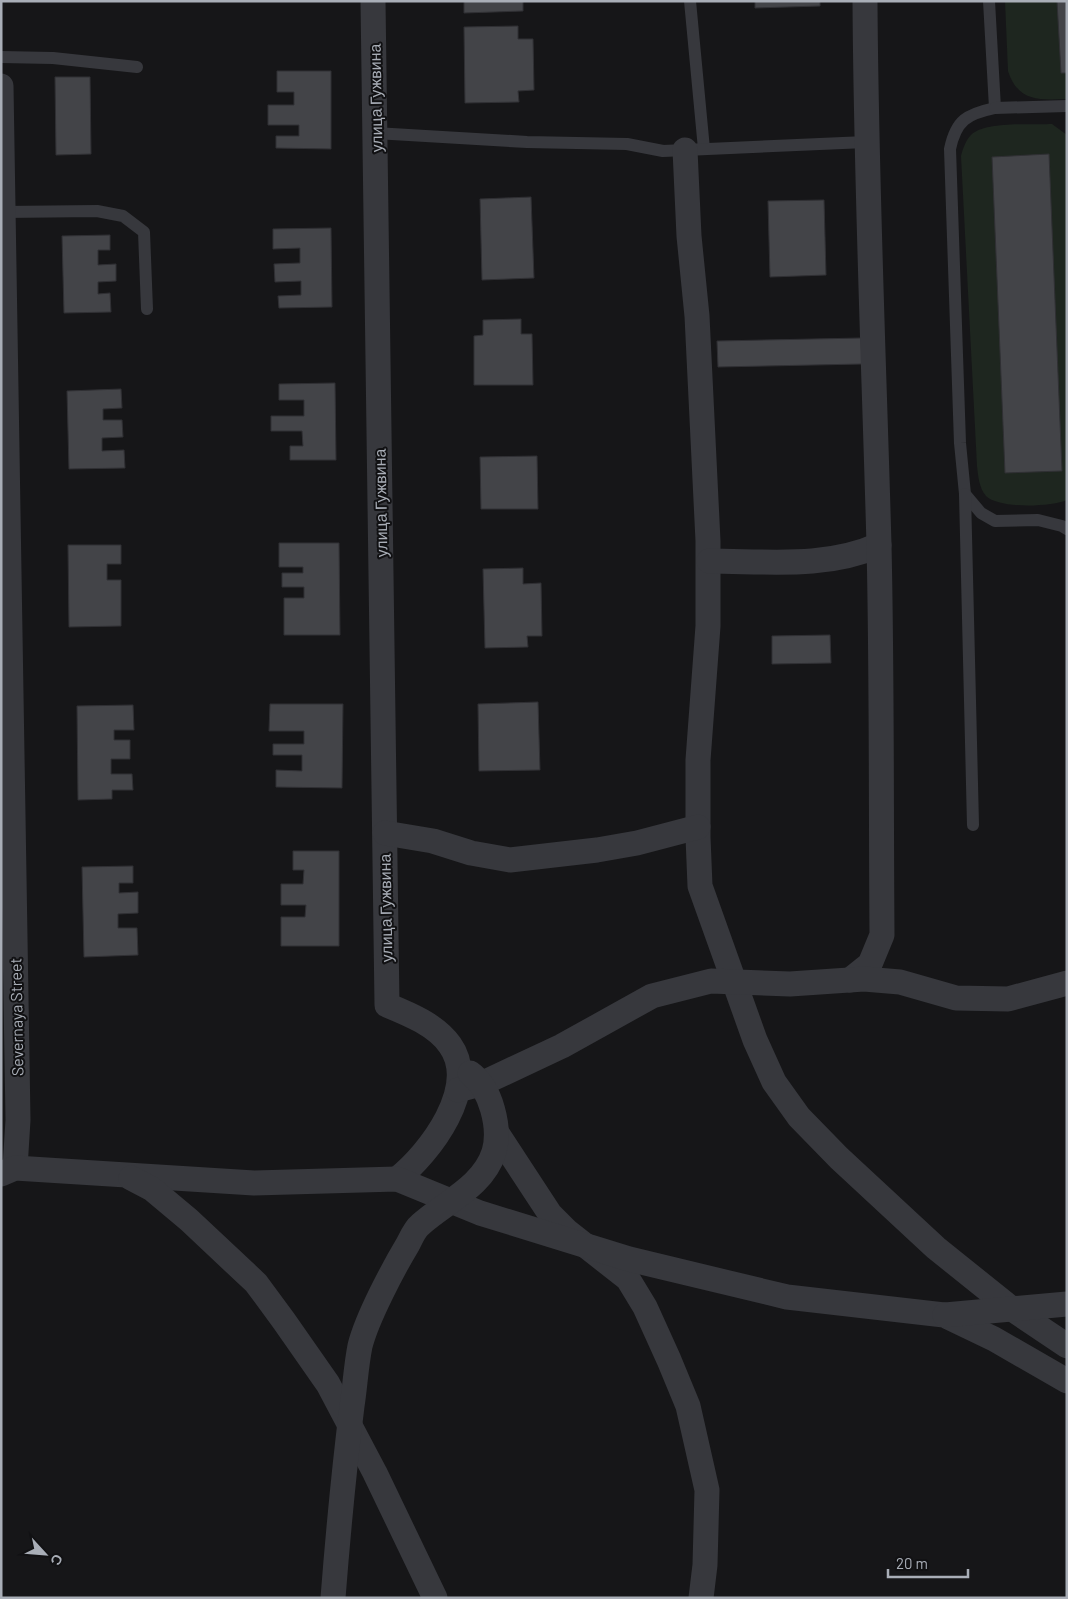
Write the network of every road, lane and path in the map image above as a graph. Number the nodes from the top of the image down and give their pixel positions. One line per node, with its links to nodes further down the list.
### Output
1 (373, 1): 10 (street, улица Гужвина)
2 (690, 1): 12 (lane)
3 (865, 1): 11 (street)
4 (989, 1): 9 (lane)
5 (1, 57): 6 (lane)
6 (138, 66)
7 (1, 86): 13 (street, Severnaya Street)
8 (1067, 106): 9 (lane)
9 (995, 108): 15 (lane)
10 (375, 133): 12 (lane); 21 (street, улица Гужвина)
11 (866, 142): 12 (lane); 17 (street)
12 (694, 149): 18 (street)
13 (3, 212): 14 (lane); 29 (street, Severnaya Street)
14 (147, 309)
15 (965, 494): 16 (lane); 19 (lane)
16 (1067, 529)
17 (879, 545): 18 (street); 22 (street)
18 (708, 561): 20 (street)
19 (972, 825)
20 (698, 828): 21 (street); 24 (street)
21 (385, 832): 27 (street, улица Гужвина)
22 (882, 935): 23 (street); 26 (street)
23 (850, 980): 24 (street); 26 (street)
24 (734, 982): 27 (street); 35 (street)
25 (1067, 983): 26 (street)
26 (929, 992)
27 (466, 1080): 28 (street); 31 (street)
28 (497, 1132): 32 (street); 33 (street)
29 (8, 1171): 30 (street)
30 (124, 1175): 31 (street); 39 (street)
31 (397, 1179): 32 (street)
32 (452, 1202): 33 (street); 39 (street)
33 (590, 1247): 36 (street); 42 (street)
34 (1067, 1304): 35 (street)
35 (1012, 1309): 36 (street); 37 (street)
36 (944, 1315): 38 (street)
37 (1067, 1346)
38 (1067, 1381)
39 (350, 1427): 40 (street); 41 (street)
40 (333, 1598)
41 (435, 1598)
42 (701, 1598)

